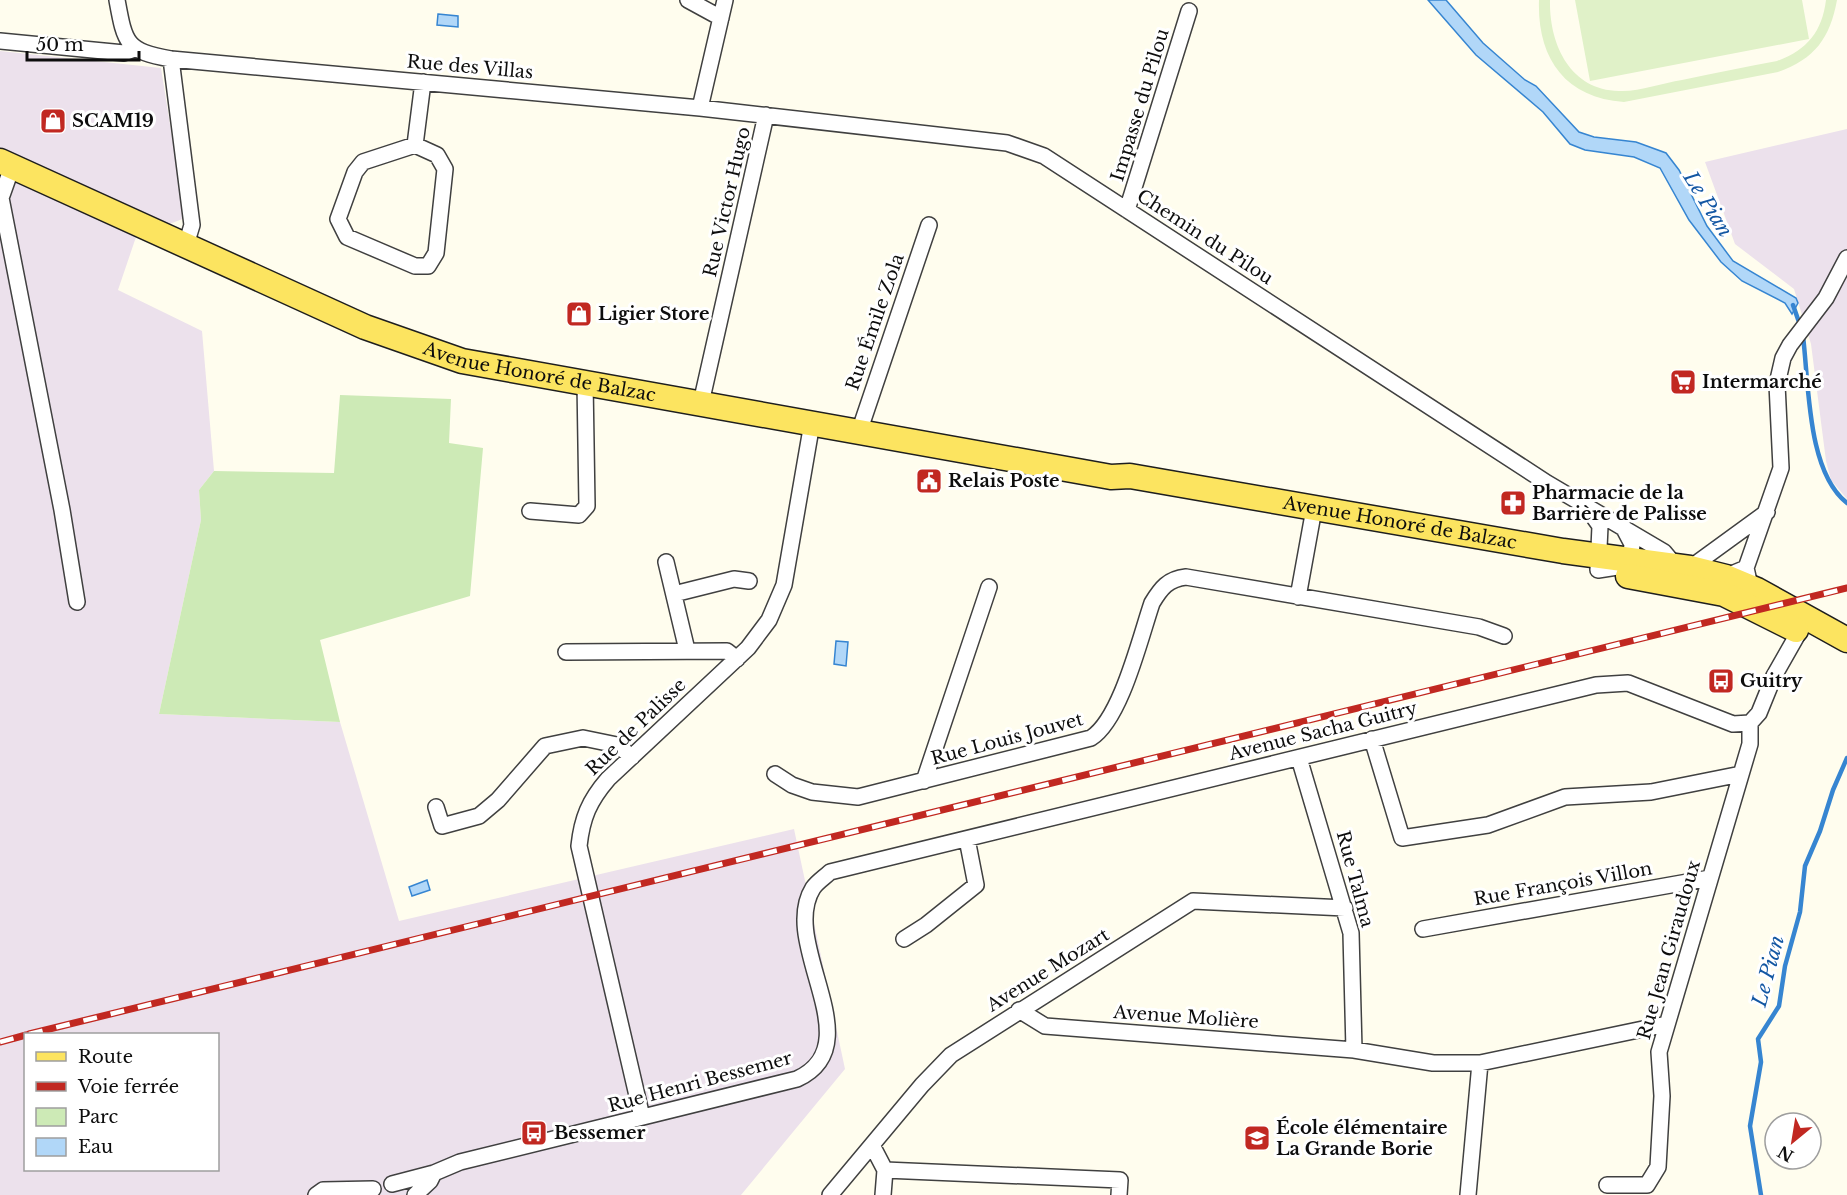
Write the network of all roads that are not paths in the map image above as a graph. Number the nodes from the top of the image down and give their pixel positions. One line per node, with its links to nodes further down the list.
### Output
1 (117, 0): 7 (street)
2 (688, 0): 5 (street)
3 (725, 0): 5 (street)
4 (1189, 11): 14 (street, Impasse du Pilou)
5 (721, 18): 10 (street)
6 (0, 41): 7 (street)
7 (134, 49): 8 (street, Rue des Villas)
8 (171, 59): 9 (street, Rue des Villas); 16 (street)
9 (423, 82): 10 (street, Rue des Villas); 12 (street)
10 (700, 108): 11 (street, Rue des Villas)
11 (766, 115): 14 (street, Chemin du Pilou); 19 (street, Rue Victor Hugo)
12 (416, 145): 12 (street)
13 (6, 164): 16 (main road, Avenue Honoré de Balzac); 36 (street)
14 (1127, 210): 22 (street, Chemin du Pilou)
15 (929, 225): 21 (street, Rue Émile Zola)
16 (186, 245): 18 (main road, Avenue Honoré de Balzac)
17 (1847, 258): 24 (street)
18 (585, 382): 19 (main road, Avenue Honoré de Balzac); 23 (street)
19 (701, 403): 20 (main road, Avenue Honoré de Balzac)
20 (812, 423): 21 (main road, Avenue Honoré de Balzac); 44 (street, Rue de Palisse)
21 (859, 432): 25 (main road, Avenue Honoré de Balzac)
22 (1582, 503): 26 (street, Chemin du Pilou); 29 (street, Chemin du Pilou)
23 (530, 511)
24 (1767, 512): 30 (street); 31 (street)
25 (1313, 515): 29 (main road, Avenue Honoré de Balzac); 35 (street)
26 (1622, 526): 27 (street); 31 (street, Chemin du Pilou)
27 (1630, 561): 29 (main road, Avenue Honoré de Balzac); 31 (main road, Avenue Honoré de Balzac)
28 (666, 562): 34 (street)
29 (1599, 563): 31 (main road, Avenue Honoré de Balzac)
30 (1736, 572): 31 (main road); 37 (main road)
31 (1681, 577): 37 (main road)
32 (748, 581): 34 (street)
33 (989, 587): 51 (street)
34 (674, 594): 41 (street)
35 (1298, 597): 38 (street, Rue Louis Jouvet); 51 (street, Rue Louis Jouvet)
36 (77, 602)
37 (1803, 625): 39 (main road); 40 (main road); 43 (main road); 45 (street)
38 (1504, 636)
39 (1847, 640)
40 (1847, 646)
41 (687, 650): 42 (street); 44 (street)
42 (566, 652)
43 (1847, 656)
44 (737, 658): 47 (street, Rue de Palisse)
45 (1750, 723): 46 (street, Avenue Sacha Guitry); 50 (street, Rue Jean Giraudoux)
46 (1372, 739): 48 (street, Avenue Sacha Guitry); 50 (street)
47 (632, 757): 52 (street); 63 (street, Rue de Palisse)
48 (1299, 758): 53 (street, Avenue Sacha Guitry); 55 (street, Rue Talma)
49 (775, 774): 51 (street, Rue Louis Jouvet)
50 (1741, 774): 54 (street, Rue Jean Giraudoux)
51 (924, 781)
52 (436, 807)
53 (967, 839): 56 (street, Avenue Sacha Guitry); 58 (street)
54 (1710, 878): 57 (street, Rue François Villon); 60 (street, Rue Jean Giraudoux)
55 (1345, 908): 59 (street, Avenue Mozart); 61 (street, Rue Talma)
56 (806, 909): 63 (street, Rue Henri Bessemer)
57 (1423, 929)
58 (904, 939)
59 (1019, 1010): 61 (street, Avenue Molière); 64 (street, Avenue Mozart)
60 (1668, 1024): 62 (street, Avenue Molière); 68 (street, Rue Jean Giraudoux)
61 (1354, 1050): 62 (street, Avenue Molière)
62 (1480, 1063): 76 (street)
63 (642, 1117): 66 (street, Rue Henri Bessemer)
64 (873, 1147): 65 (street); 73 (street, Avenue Mozart)
65 (885, 1170): 74 (street); 75 (street)
66 (434, 1173): 67 (street, Rue Henri Bessemer); 72 (street, Rue Henri Bessemer)
67 (392, 1184): 69 (street, Rue Henri Bessemer); 71 (street)
68 (1607, 1185)
69 (371, 1192): 70 (street, Rue Henri Bessemer)
70 (316, 1195)
71 (406, 1195)
72 (415, 1195)
73 (830, 1195)
74 (883, 1195)
75 (1119, 1195)
76 (1468, 1195)

